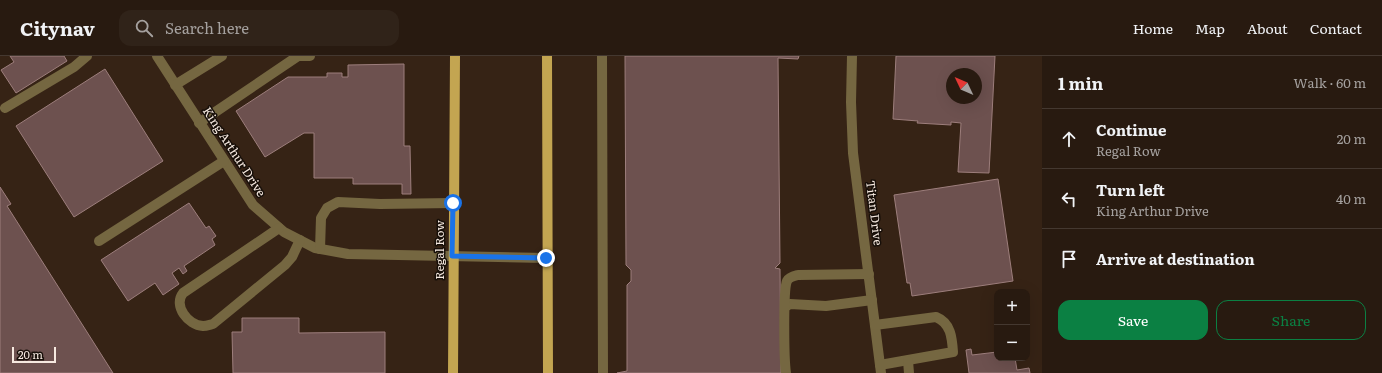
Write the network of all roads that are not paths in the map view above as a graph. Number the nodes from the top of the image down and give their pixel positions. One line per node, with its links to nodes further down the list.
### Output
1 (87, 56): 10 (street)
2 (157, 56): 9 (street, King Arthur Drive)
3 (222, 56): 9 (street)
4 (310, 56): 11 (street)
5 (455, 56): 13 (main road, Regal Row)
6 (547, 56): 19 (main road)
7 (602, 56): 28 (street)
8 (852, 56): 20 (street, Titan Drive)
9 (175, 85): 11 (street, King Arthur Drive)
10 (5, 108)
11 (199, 123): 12 (street, King Arthur Drive)
12 (224, 161): 14 (street, King Arthur Drive); 16 (street)
13 (453, 203): 17 (street); 18 (main road, Regal Row)
14 (279, 228): 15 (street, King Arthur Drive); 15 (street)
15 (300, 240): 17 (street, King Arthur Drive)
16 (99, 241)
17 (320, 249): 18 (street, King Arthur Drive)
18 (452, 256): 19 (street, King Arthur Drive); 26 (main road, Regal Row)
19 (546, 258): 27 (main road)
20 (869, 274): 21 (street, Titan Drive); 22 (street)
21 (872, 300): 22 (street); 23 (street, Titan Drive)
22 (785, 307): 29 (street)
23 (875, 325): 24 (street); 25 (street, Titan Drive)
24 (908, 361): 25 (street); 30 (street)
25 (881, 369)
26 (453, 373)
27 (548, 373)
28 (603, 373)
29 (786, 373)
30 (909, 373)

